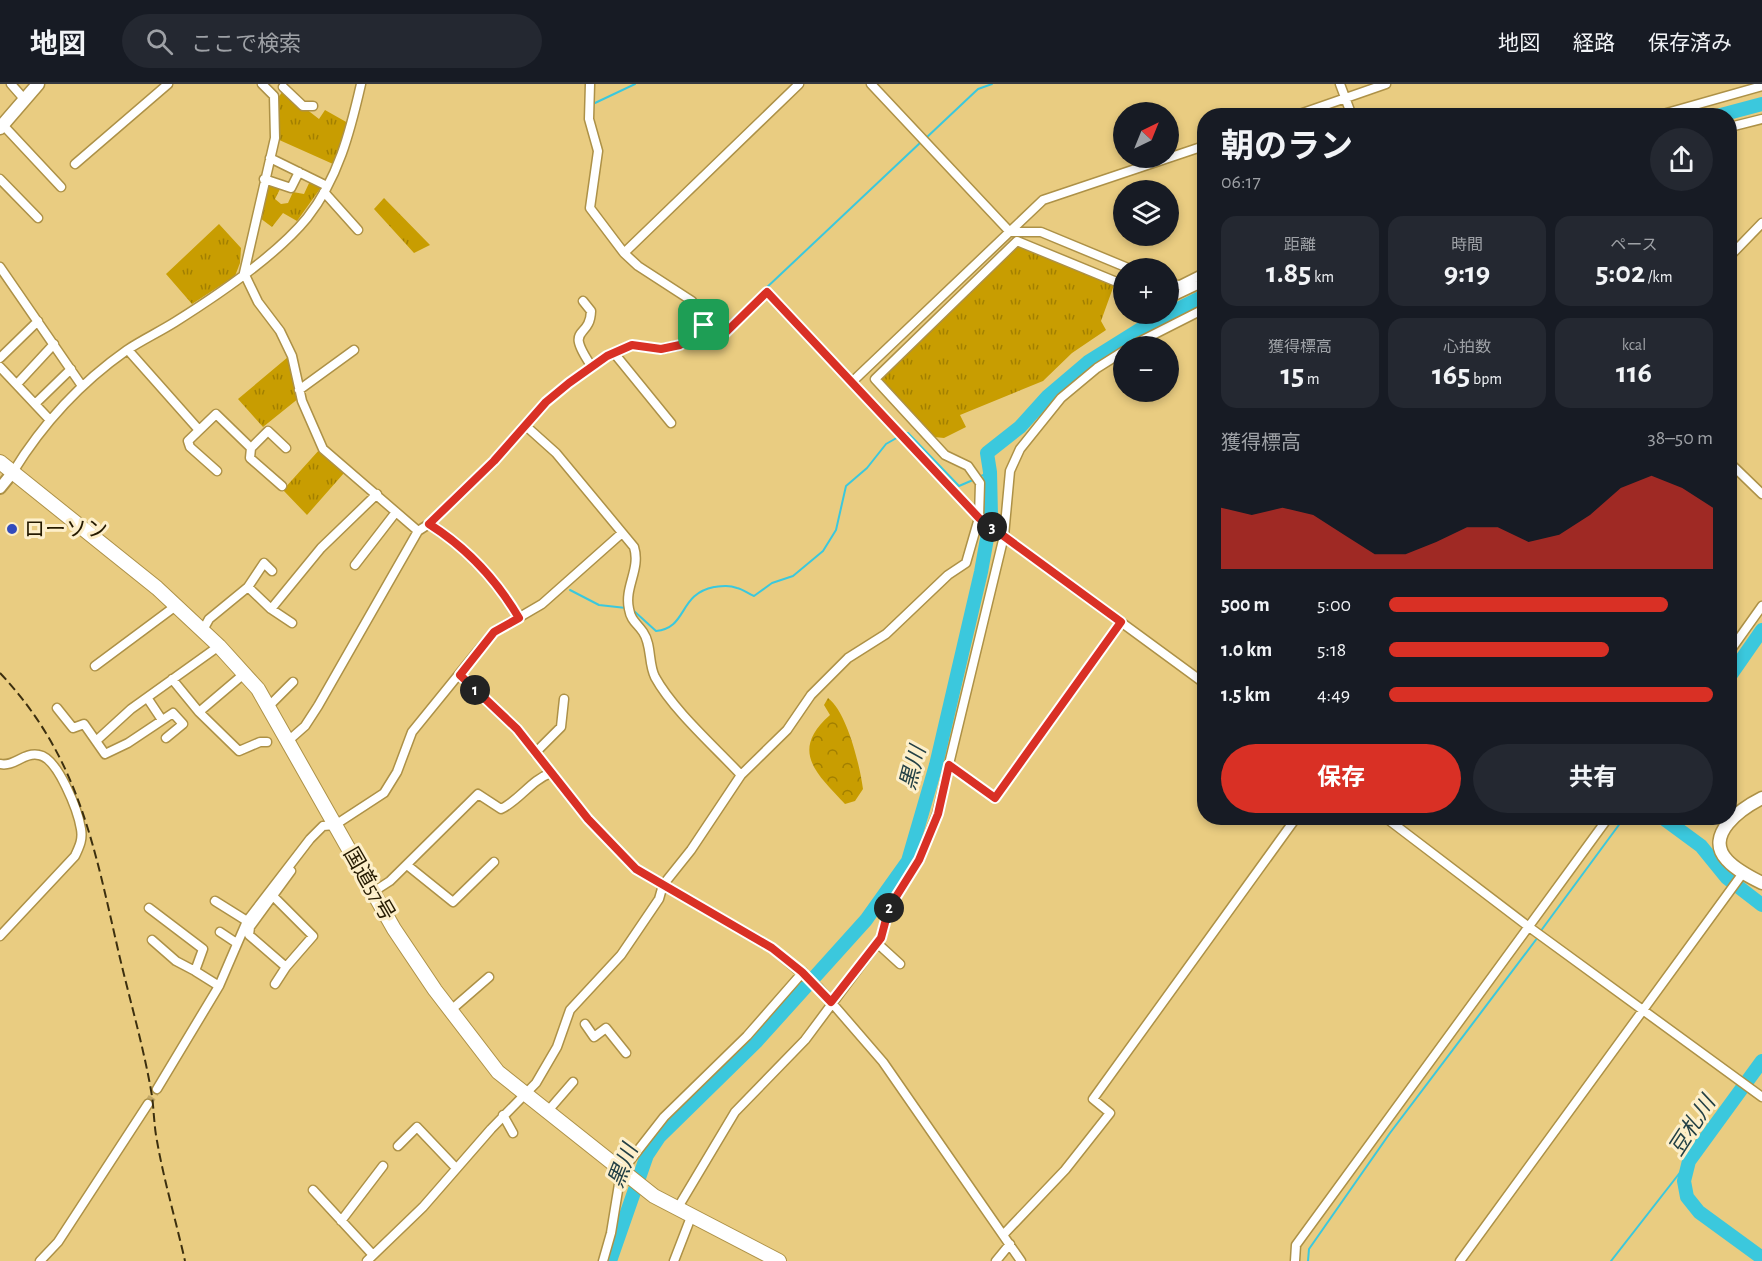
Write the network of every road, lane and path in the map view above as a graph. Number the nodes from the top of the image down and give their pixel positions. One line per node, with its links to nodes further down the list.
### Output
1 (11, 84): 15 (street)
2 (38, 84): 15 (main road)
3 (168, 84): 25 (street)
4 (261, 84): 13 (street)
5 (361, 84): 30 (street)
6 (590, 84): 36 (street)
7 (799, 84): 36 (street)
8 (870, 84): 34 (street)
9 (1341, 84): 14 (street)
10 (1386, 84): 14 (street)
11 (284, 86): 13 (street); 16 (street)
12 (1762, 86): 19 (street)
13 (274, 96): 24 (street)
14 (1345, 98): 17 (street); 18 (street)
15 (25, 100): 22 (main road)
16 (313, 106)
17 (1317, 108)
18 (1349, 108)
19 (1684, 108)
20 (1762, 120): 21 (street)
21 (1737, 125)
22 (2, 127): 29 (street)
23 (1197, 148): 34 (street)
24 (270, 158): 26 (street); 28 (street)
25 (75, 164)
26 (299, 172): 28 (street); 30 (street)
27 (0, 179): 31 (street)
28 (264, 179): 39 (street)
29 (61, 187)
30 (326, 189): 33 (street); 39 (street)
31 (38, 218)
32 (1762, 223): 35 (street)
33 (358, 230)
34 (1010, 232): 37 (street); 59 (street)
35 (1737, 249)
36 (624, 253): 48 (street)
37 (1113, 262)
38 (0, 267): 47 (street)
39 (244, 273): 51 (street); 62 (street)
40 (1197, 276): 42 (street)
41 (1113, 280): 79 (street)
42 (1179, 285)
43 (1197, 285): 44 (street)
44 (1179, 294)
45 (583, 301): 56 (street)
46 (1197, 313): 49 (street)
47 (38, 321): 50 (street); 54 (street)
48 (704, 325): 53 (street); 59 (street)
49 (1151, 336)
50 (54, 344): 58 (street); 60 (street)
51 (128, 350): 61 (street); 67 (street)
52 (354, 350): 62 (street)
53 (614, 353): 56 (street); 65 (street)
54 (0, 358)
55 (1113, 358): 83 (street)
56 (592, 367): 66 (street)
57 (0, 368): 60 (street)
58 (71, 369): 61 (street); 63 (street)
59 (853, 381): 79 (street)
60 (17, 384): 63 (street)
61 (82, 386): 64 (street)
62 (299, 390): 76 (street)
63 (36, 403): 64 (street)
64 (49, 419): 73 (street)
65 (671, 423)
66 (527, 427): 80 (street); 82 (street)
67 (199, 430): 68 (street); 72 (street)
68 (251, 448): 69 (street); 74 (street)
69 (286, 448)
70 (0, 462): 73 (highway, 国道57号)
71 (1737, 470): 77 (street)
72 (217, 471)
73 (13, 472): 75 (street); 87 (highway, 国道57号)
74 (282, 486)
75 (0, 488)
76 (377, 494): 78 (street); 89 (street)
77 (1762, 494)
78 (396, 512): 81 (street); 84 (street)
79 (979, 518): 83 (street); 116 (street)
80 (429, 524): 81 (street); 90 (street)
81 (418, 531): 110 (street)
82 (622, 532): 90 (street); 116 (street)
83 (1004, 536): 91 (street); 114 (street)
84 (355, 565)
85 (272, 571): 86 (street)
86 (248, 587): 89 (street); 93 (street)
87 (177, 605): 93 (highway, 国道57号); 96 (street)
88 (1762, 606): 94 (street)
89 (271, 609): 92 (street)
90 (519, 618): 98 (street)
91 (1121, 622): 99 (street); 114 (street)
92 (292, 623)
93 (202, 630): 95 (highway, 国道57号)
94 (1737, 641)
95 (219, 646): 97 (highway, 国道57号); 100 (street)
96 (95, 666)
97 (245, 673): 104 (highway, 国道57号); 106 (street)
98 (460, 675): 112 (street); 119 (street)
99 (1197, 678)
100 (172, 679): 102 (street); 106 (street)
101 (293, 682): 104 (street)
102 (148, 699): 107 (street); 109 (street)
103 (564, 699): 112 (street)
104 (269, 706): 110 (highway, 国道57号)
105 (57, 708): 109 (street)
106 (199, 712): 111 (street)
107 (162, 720): 108 (street); 109 (street)
108 (166, 738)
109 (96, 741)
110 (288, 741): 119 (highway, 国道57号)
111 (267, 742)
112 (536, 753): 115 (street)
113 (0, 764): 137 (street)
114 (949, 765): 140 (street)
115 (551, 773): 126 (street); 129 (street)
116 (741, 775): 129 (street)
117 (1762, 798): 118 (main road)
118 (1737, 813)
119 (335, 825): 124 (street); 130 (highway, 国道57号)
120 (1291, 825): 169 (street)
121 (1395, 825): 135 (street)
122 (1603, 825): 135 (street)
123 (1726, 825): 127 (main road)
124 (303, 850): 131 (street); 134 (street)
125 (494, 862): 126 (street)
126 (407, 865): 130 (street)
127 (1743, 873): 128 (main road); 149 (street)
128 (1762, 883)
129 (663, 885): 144 (street); 155 (street)
130 (373, 892): 150 (highway, 国道57号)
131 (274, 897): 142 (street); 142 (street)
132 (215, 901): 134 (street)
133 (149, 908): 143 (street)
134 (247, 921): 139 (street)
135 (1529, 927): 149 (street); 178 (street)
136 (220, 932): 139 (street)
137 (0, 936)
138 (152, 940): 143 (street)
139 (235, 942): 147 (street)
140 (877, 943): 141 (street); 148 (street)
141 (899, 958)
142 (286, 967): 146 (street)
143 (195, 971): 147 (street)
144 (802, 972): 148 (street); 164 (street)
145 (489, 977): 150 (street)
146 (275, 984)
147 (219, 986): 154 (street)
148 (831, 1002): 166 (street); 169 (street)
149 (1643, 1009): 156 (street); 179 (street)
150 (451, 1011): 155 (highway, 国道57号)
151 (585, 1024): 152 (street)
152 (626, 1053)
153 (573, 1082): 158 (street)
154 (157, 1089)
155 (524, 1094): 158 (highway, 国道57号); 159 (street)
156 (1762, 1097)
157 (148, 1104): 172 (street)
158 (547, 1112): 164 (highway, 国道57号)
159 (503, 1116): 160 (street); 163 (street)
160 (513, 1133)
161 (398, 1146): 163 (street)
162 (383, 1166): 168 (street)
163 (456, 1168): 171 (street)
164 (624, 1174): 166 (highway, 国道57号); 173 (street)
165 (313, 1190): 168 (street)
166 (676, 1209): 167 (highway, 国道57号)
167 (691, 1217): 174 (street); 175 (highway, 国道57号)
168 (341, 1221): 171 (street)
169 (1004, 1233): 170 (street)
170 (1010, 1244): 176 (street); 177 (street)
171 (370, 1258)
172 (40, 1261)
173 (603, 1261)
174 (674, 1261)
175 (779, 1261)
176 (996, 1261)
177 (1021, 1261)
178 (1295, 1261)
179 (1460, 1261)

